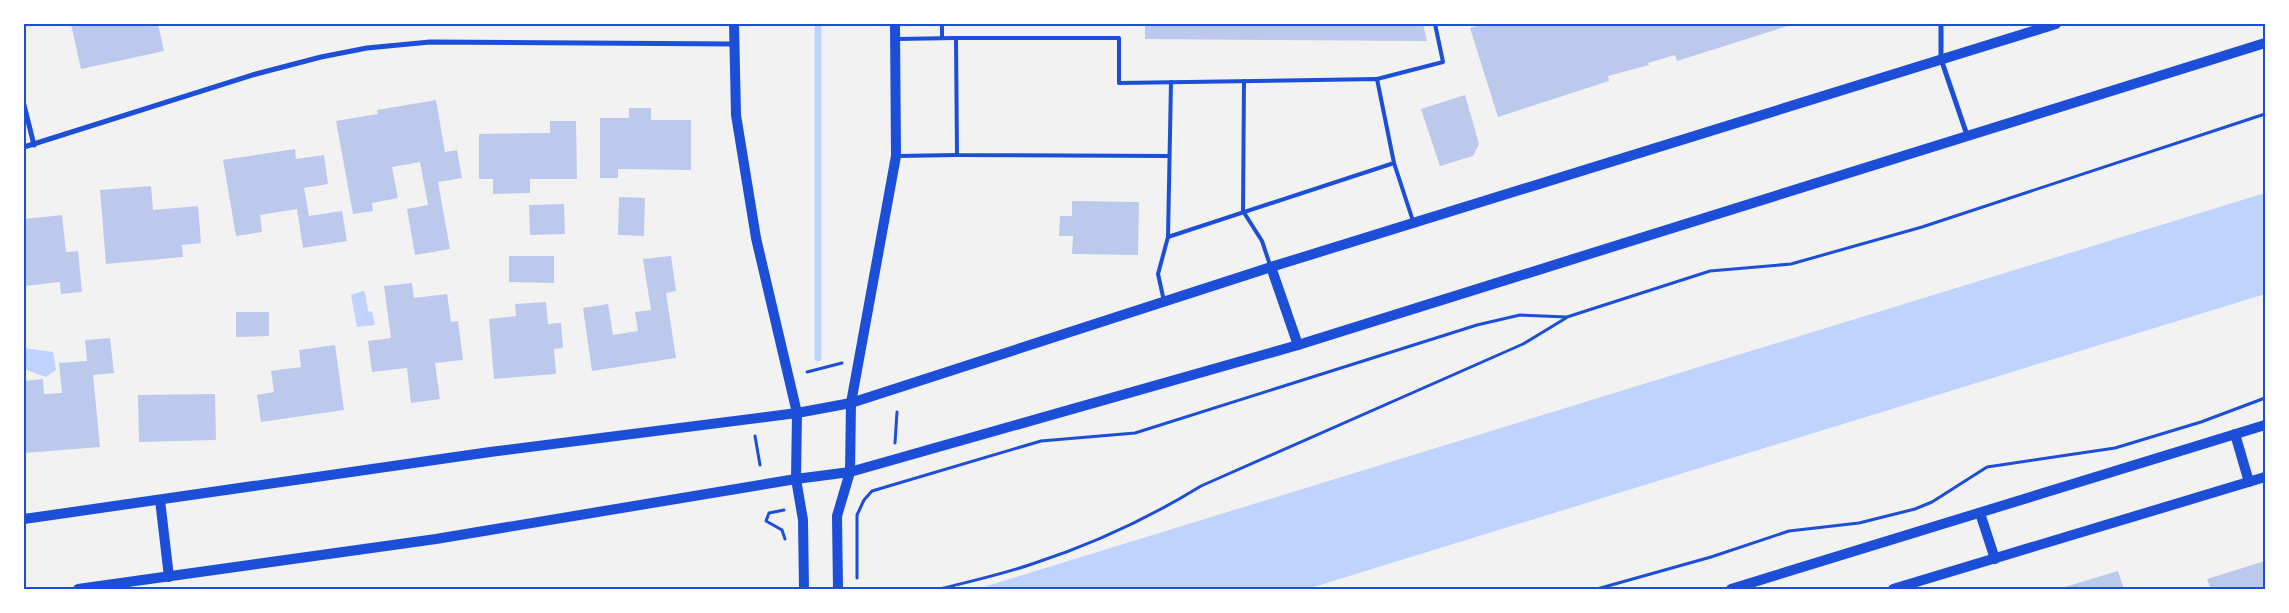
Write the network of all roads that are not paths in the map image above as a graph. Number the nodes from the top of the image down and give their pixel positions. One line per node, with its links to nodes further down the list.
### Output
1 (734, 24): 11 (main road)
2 (894, 24): 9 (main road)
3 (942, 24): 7 (lane)
4 (1435, 24): 13 (lane)
5 (1941, 24): 12 (street)
6 (2056, 24): 12 (main road)
7 (942, 38): 8 (lane); 9 (lane)
8 (956, 38): 15 (lane); 20 (lane)
9 (894, 39): 21 (main road)
10 (2265, 43): 17 (main road)
11 (734, 44): 18 (street); 31 (main road)
12 (1941, 59): 17 (street); 25 (main road)
13 (1377, 79): 14 (lane); 23 (lane)
14 (1244, 81): 15 (lane); 24 (lane)
15 (1171, 82): 22 (lane)
16 (24, 105): 18 (street)
17 (1967, 135): 29 (main road)
18 (34, 145): 19 (street)
19 (24, 147)
20 (956, 155): 21 (lane); 22 (lane)
21 (896, 156): 30 (main road)
22 (1169, 156): 26 (lane)
23 (1394, 163): 24 (lane); 25 (lane)
24 (1243, 212): 26 (lane); 27 (lane)
25 (1414, 224): 27 (main road)
26 (1168, 237): 28 (lane)
27 (1271, 267): 28 (main road); 29 (main road)
28 (1164, 302): 30 (main road)
29 (1298, 345): 34 (main road)
30 (851, 403): 31 (main road); 34 (main road)
31 (797, 413): 36 (main road); 38 (main road)
32 (2265, 425): 33 (main road)
33 (2235, 434): 37 (main road); 39 (main road)
34 (850, 472): 36 (main road); 45 (main road)
35 (2265, 477): 37 (main road)
36 (796, 479): 42 (main road); 44 (main road)
37 (2249, 482): 41 (main road)
38 (160, 500): 40 (main road); 42 (main road)
39 (1980, 514): 41 (main road); 46 (main road)
40 (24, 519)
41 (1995, 559): 47 (main road)
42 (169, 576): 43 (main road)
43 (78, 589)
44 (804, 589)
45 (838, 589)
46 (1731, 589)
47 (1893, 589)

